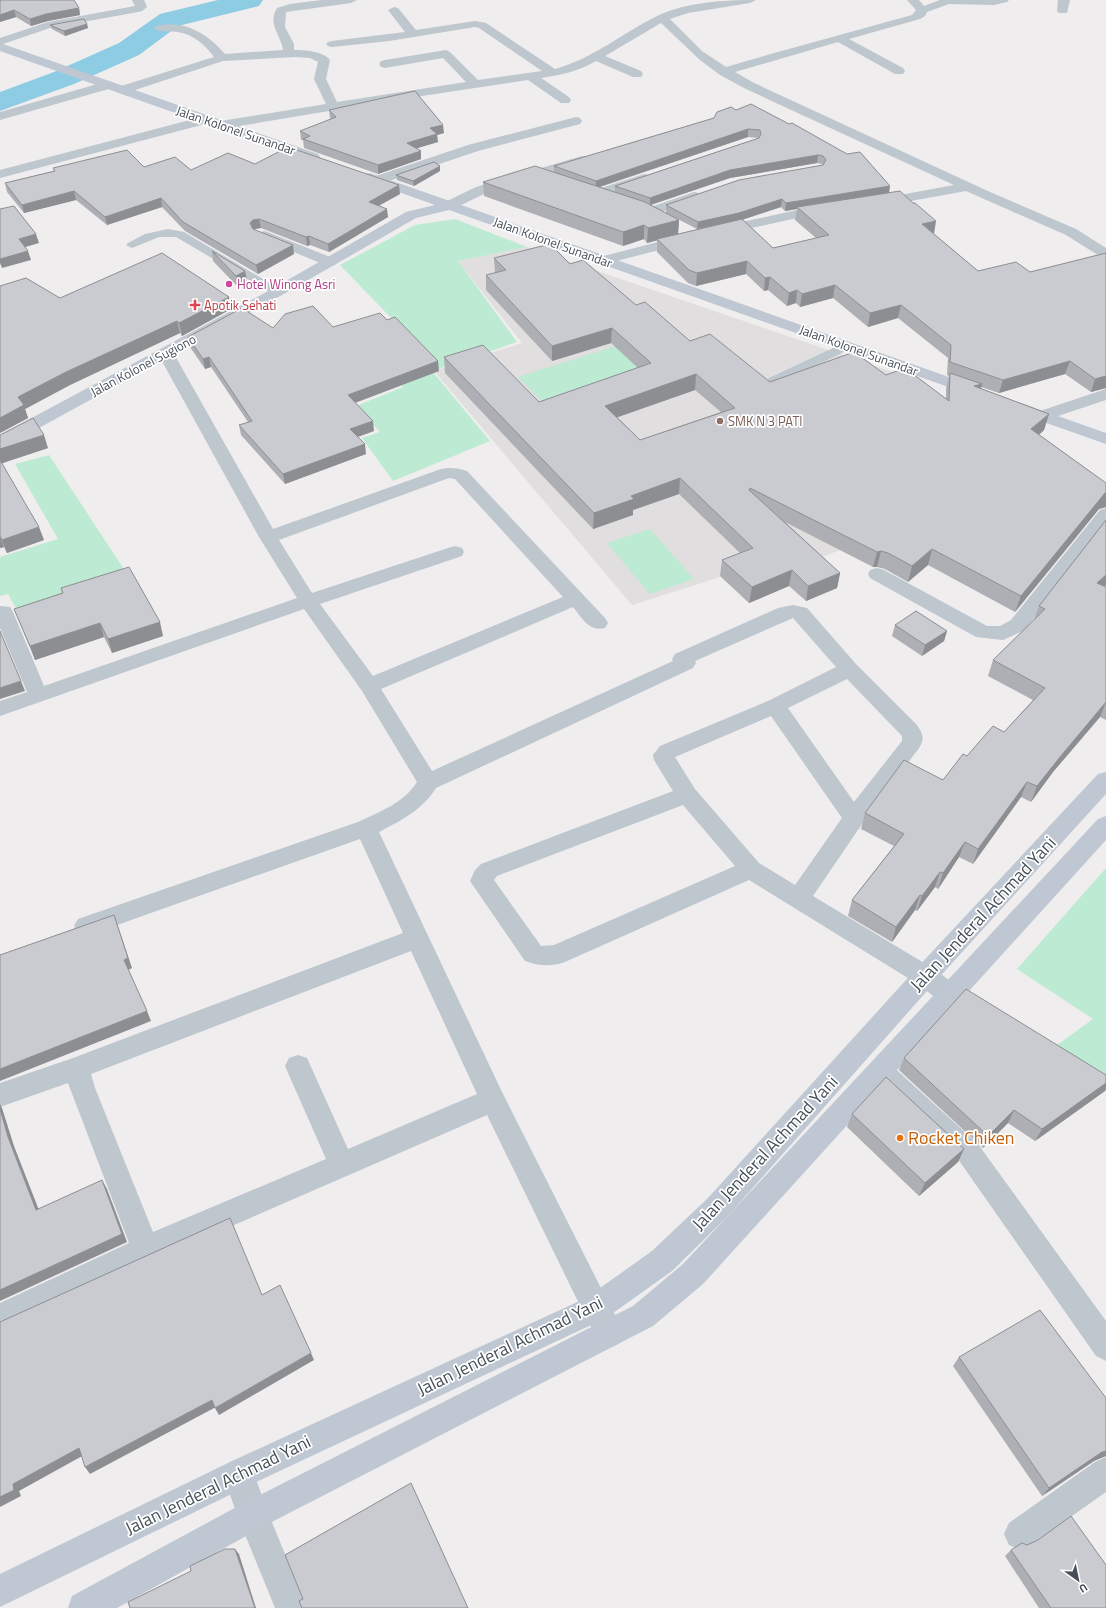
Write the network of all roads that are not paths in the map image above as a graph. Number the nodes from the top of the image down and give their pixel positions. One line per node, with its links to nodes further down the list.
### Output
1 (138, 0): 14 (street)
2 (351, 0): 10 (street)
3 (750, 0): 8 (street)
4 (913, 0): 7 (street)
5 (1003, 0): 7 (street)
6 (394, 10): 12 (street)
7 (922, 10): 13 (street)
8 (662, 18): 18 (street); 22 (street)
9 (294, 21): 10 (street)
10 (279, 22): 17 (street)
11 (171, 28): 19 (street)
12 (413, 34): 15 (street); 23 (street)
13 (839, 38): 21 (street); 22 (street)
14 (0, 42)
15 (332, 44)
16 (3, 51): 27 (main road, Jalan Kolonel Sunandar)
17 (289, 53): 19 (street); 29 (street)
18 (595, 56): 23 (street); 24 (street)
19 (222, 58): 27 (street)
20 (385, 64): 26 (street)
21 (899, 71)
22 (724, 72): 42 (street)
23 (553, 73): 25 (street)
24 (637, 74)
25 (532, 77): 26 (street); 28 (street)
26 (476, 85): 29 (street)
27 (115, 88): 30 (street); 31 (main road, Jalan Kolonel Sunandar)
28 (565, 100)
29 (333, 106): 33 (street)
30 (0, 116)
31 (205, 120): 33 (main road, Jalan Kolonel Sunandar); 37 (street)
32 (576, 121): 40 (street)
33 (221, 125): 35 (main road, Jalan Kolonel Sunandar)
34 (594, 156): 38 (street)
35 (326, 162)
36 (356, 172): 40 (main road, Jalan Kolonel Sunandar)
37 (0, 174)
38 (536, 174): 41 (street); 49 (street)
39 (656, 174): 46 (street)
40 (378, 180): 45 (main road, Jalan Kolonel Sunandar)
41 (556, 181)
42 (968, 187): 48 (street); 57 (street)
43 (583, 190): 46 (street)
44 (704, 193): 52 (street)
45 (415, 194): 49 (main road, Jalan Kolonel Sunandar); 51 (main road)
46 (597, 194): 47 (street)
47 (619, 201)
48 (867, 204)
49 (450, 205): 51 (main road, Jalan Kolonel Sugiono); 58 (main road, Jalan Kolonel Sunandar)
50 (838, 208): 55 (street)
51 (411, 215): 59 (main road, Jalan Kolonel Sugiono)
52 (663, 219)
53 (676, 226): 58 (street)
54 (260, 233): 59 (street)
55 (703, 234)
56 (132, 245): 60 (lane)
57 (1106, 254)
58 (605, 260): 61 (main road, Jalan Kolonel Sunandar)
59 (330, 262): 60 (main road, Jalan Kolonel Sugiono)
60 (277, 292): 62 (main road, Jalan Kolonel Sugiono)
61 (846, 346): 63 (lane); 65 (main road, Jalan Kolonel Sunandar)
62 (166, 354): 69 (main road, Jalan Kolonel Sugiono); 71 (street)
63 (773, 381)
64 (1106, 394): 67 (street)
65 (992, 398)
66 (1007, 403): 67 (main road)
67 (1043, 416): 68 (main road)
68 (1106, 438)
69 (0, 442)
70 (1106, 514): 73 (street)
71 (268, 537): 74 (street); 75 (street)
72 (455, 552): 75 (street)
73 (877, 574)
74 (575, 599): 77 (street); 79 (street)
75 (308, 601): 79 (street); 80 (street)
76 (3, 612): 80 (street)
77 (598, 623)
78 (849, 669): 81 (street); 84 (street); 86 (street)
79 (369, 686): 84 (street)
80 (38, 695): 82 (street)
81 (775, 706): 85 (street); 86 (street)
82 (0, 710)
83 (1106, 780): 93 (main road, Jalan Jenderal Achmad Yani)
84 (428, 782): 88 (street)
85 (687, 795): 89 (street); 89 (street)
86 (854, 818): 90 (street)
87 (1106, 825): 94 (main road, Jalan Jenderal Achmad Yani)
88 (366, 828): 91 (street); 92 (street)
89 (751, 869): 90 (street)
90 (798, 898): 93 (street)
91 (67, 932)
92 (418, 938): 96 (street); 99 (street)
93 (925, 976): 94 (street); 102 (main road, Jalan Jenderal Achmad Yani)
94 (949, 994): 97 (main road, Jalan Jenderal Achmad Yani)
95 (298, 1066): 100 (street)
96 (77, 1068): 98 (street); 101 (street)
97 (880, 1071): 104 (main road, Jalan Jenderal Achmad Yani); 105 (street)
98 (0, 1095)
99 (494, 1100): 100 (street); 102 (street)
100 (342, 1165): 101 (street)
101 (146, 1249): 103 (street)
102 (596, 1308): 104 (street); 107 (main road, Jalan Jenderal Achmad Yani)
103 (0, 1318)
104 (610, 1333): 108 (main road, Jalan Jenderal Achmad Yani)
105 (1106, 1346)
106 (1106, 1473): 109 (street)
107 (239, 1474): 108 (street); 110 (main road, Jalan Jenderal Achmad Yani)
108 (253, 1515): 111 (main road, Jalan Jenderal Achmad Yani); 112 (street)
109 (1020, 1534)
110 (0, 1591)
111 (84, 1608)
112 (291, 1608)

